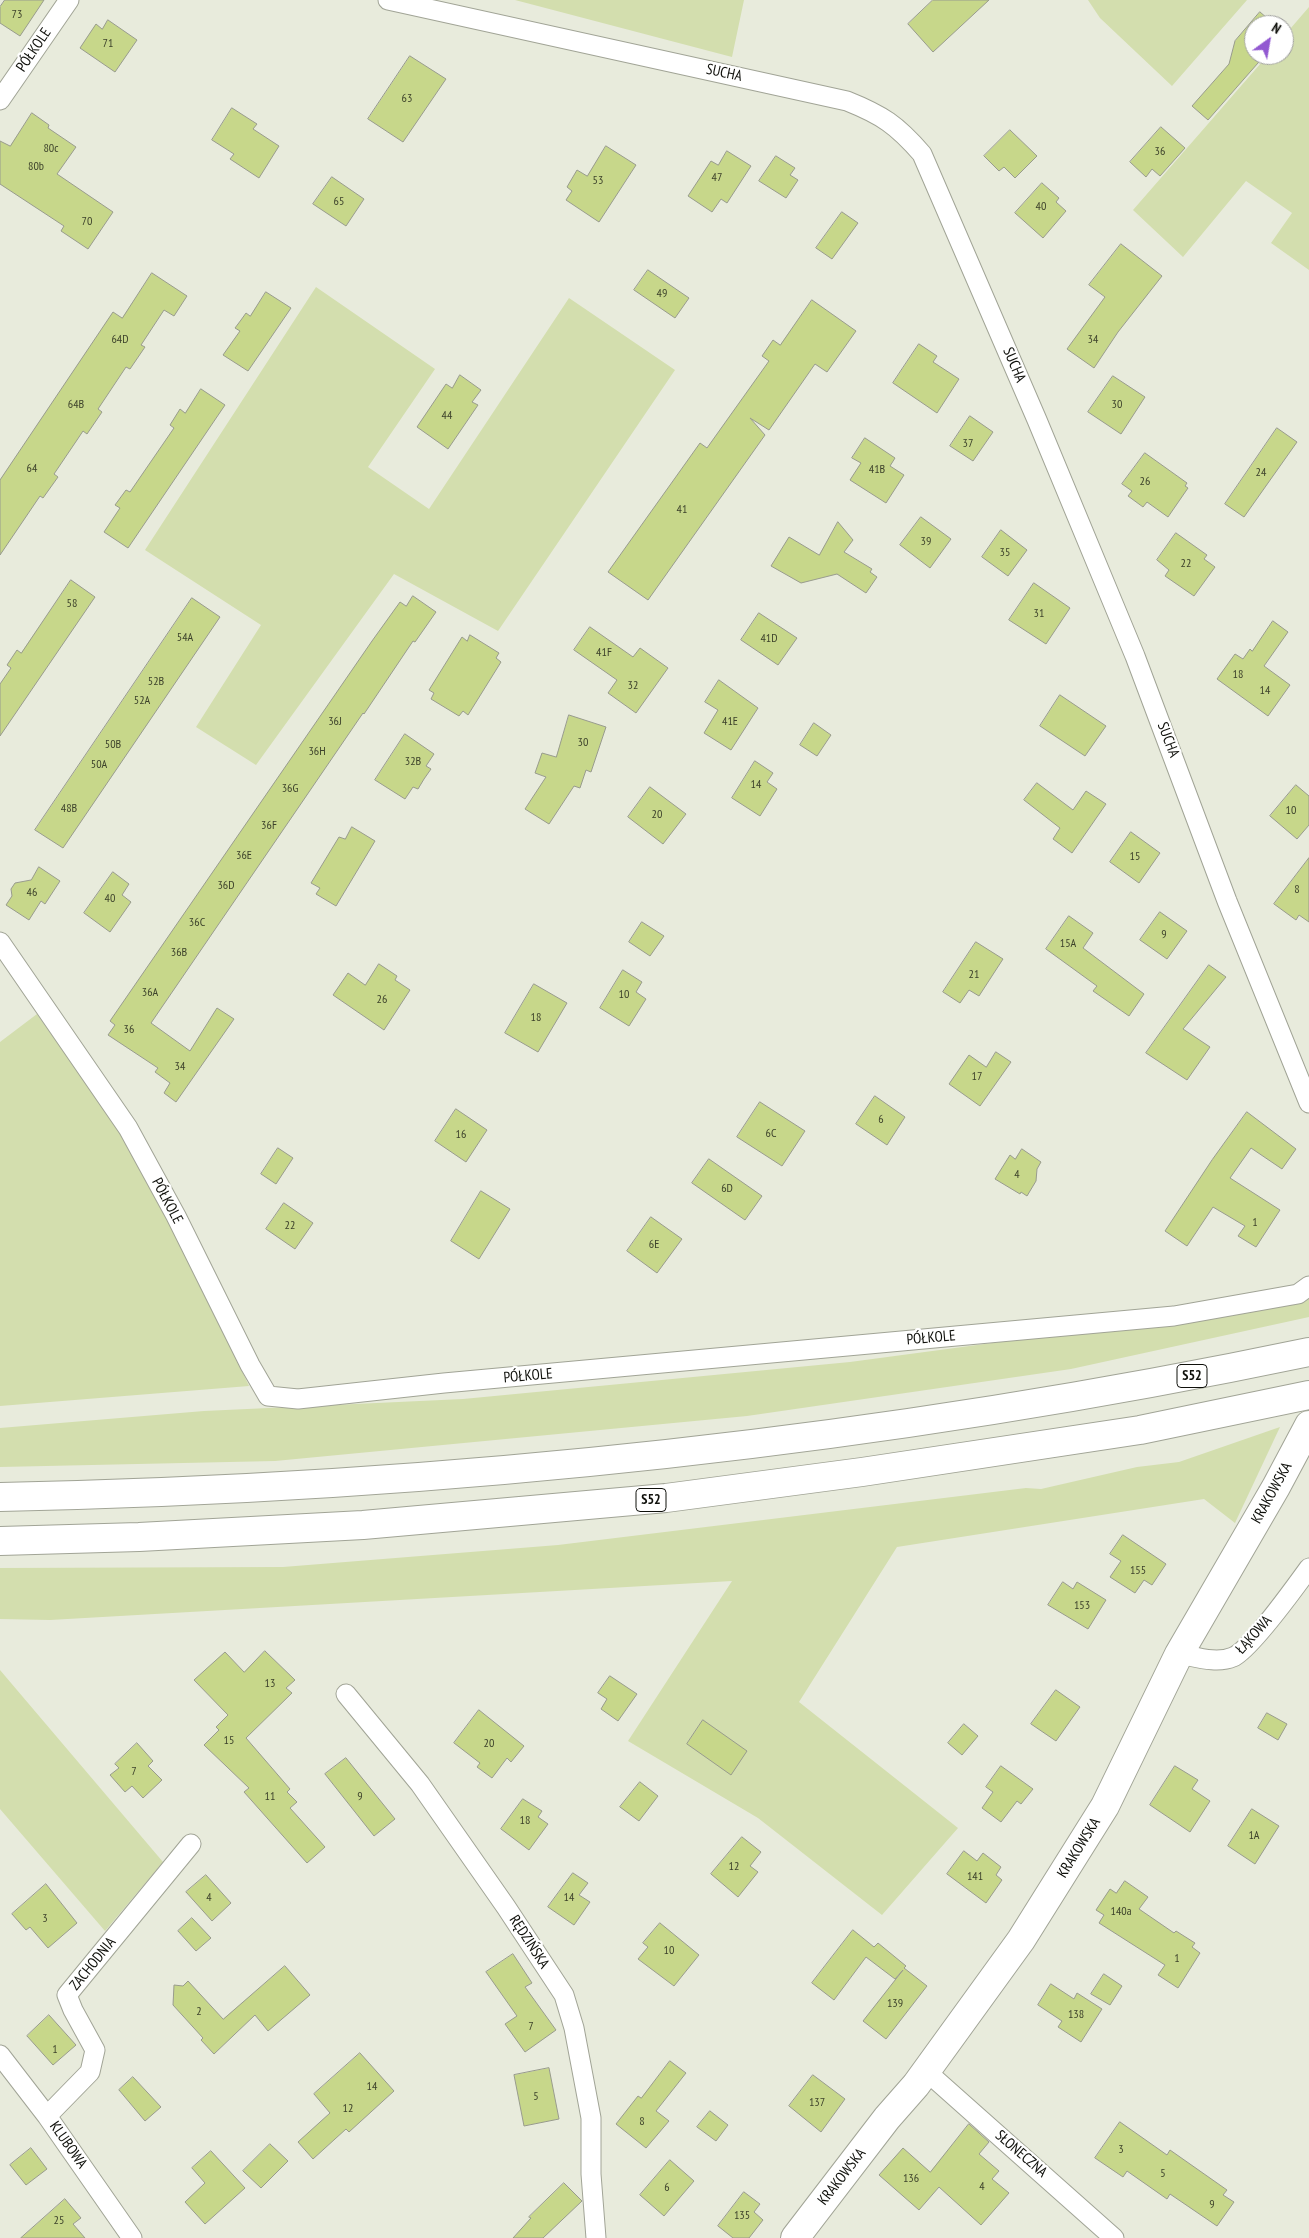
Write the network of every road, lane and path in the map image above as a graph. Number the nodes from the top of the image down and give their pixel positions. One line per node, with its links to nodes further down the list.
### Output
1 (68, 0): 3 (street, PÓŁKOLE)
2 (388, 0): 5 (street, SUCHA)
3 (0, 100)
4 (0, 942): 6 (street, PÓŁKOLE)
5 (1309, 1103)
6 (1309, 1286)
7 (1309, 1352): 10 (main road, S52)
8 (1309, 1396): 11 (main road, S52)
9 (1309, 1425): 13 (main road, KRAKOWSKA)
10 (0, 1497)
11 (0, 1541)
12 (1309, 1568): 13 (street, ŁĄKOWA)
13 (1180, 1654): 17 (main road, KRAKOWSKA)
14 (346, 1694): 20 (street, RĘDZIŃSKA)
15 (191, 1844): 18 (street, ZACHODNIA)
16 (0, 2055): 18 (street, KLUBOWA)
17 (926, 2071): 21 (main road, KRAKOWSKA); 22 (street, SŁONECZNA)
18 (47, 2116): 19 (street, KLUBOWA)
19 (132, 2238)
20 (596, 2238)
21 (795, 2238)
22 (1114, 2238)

